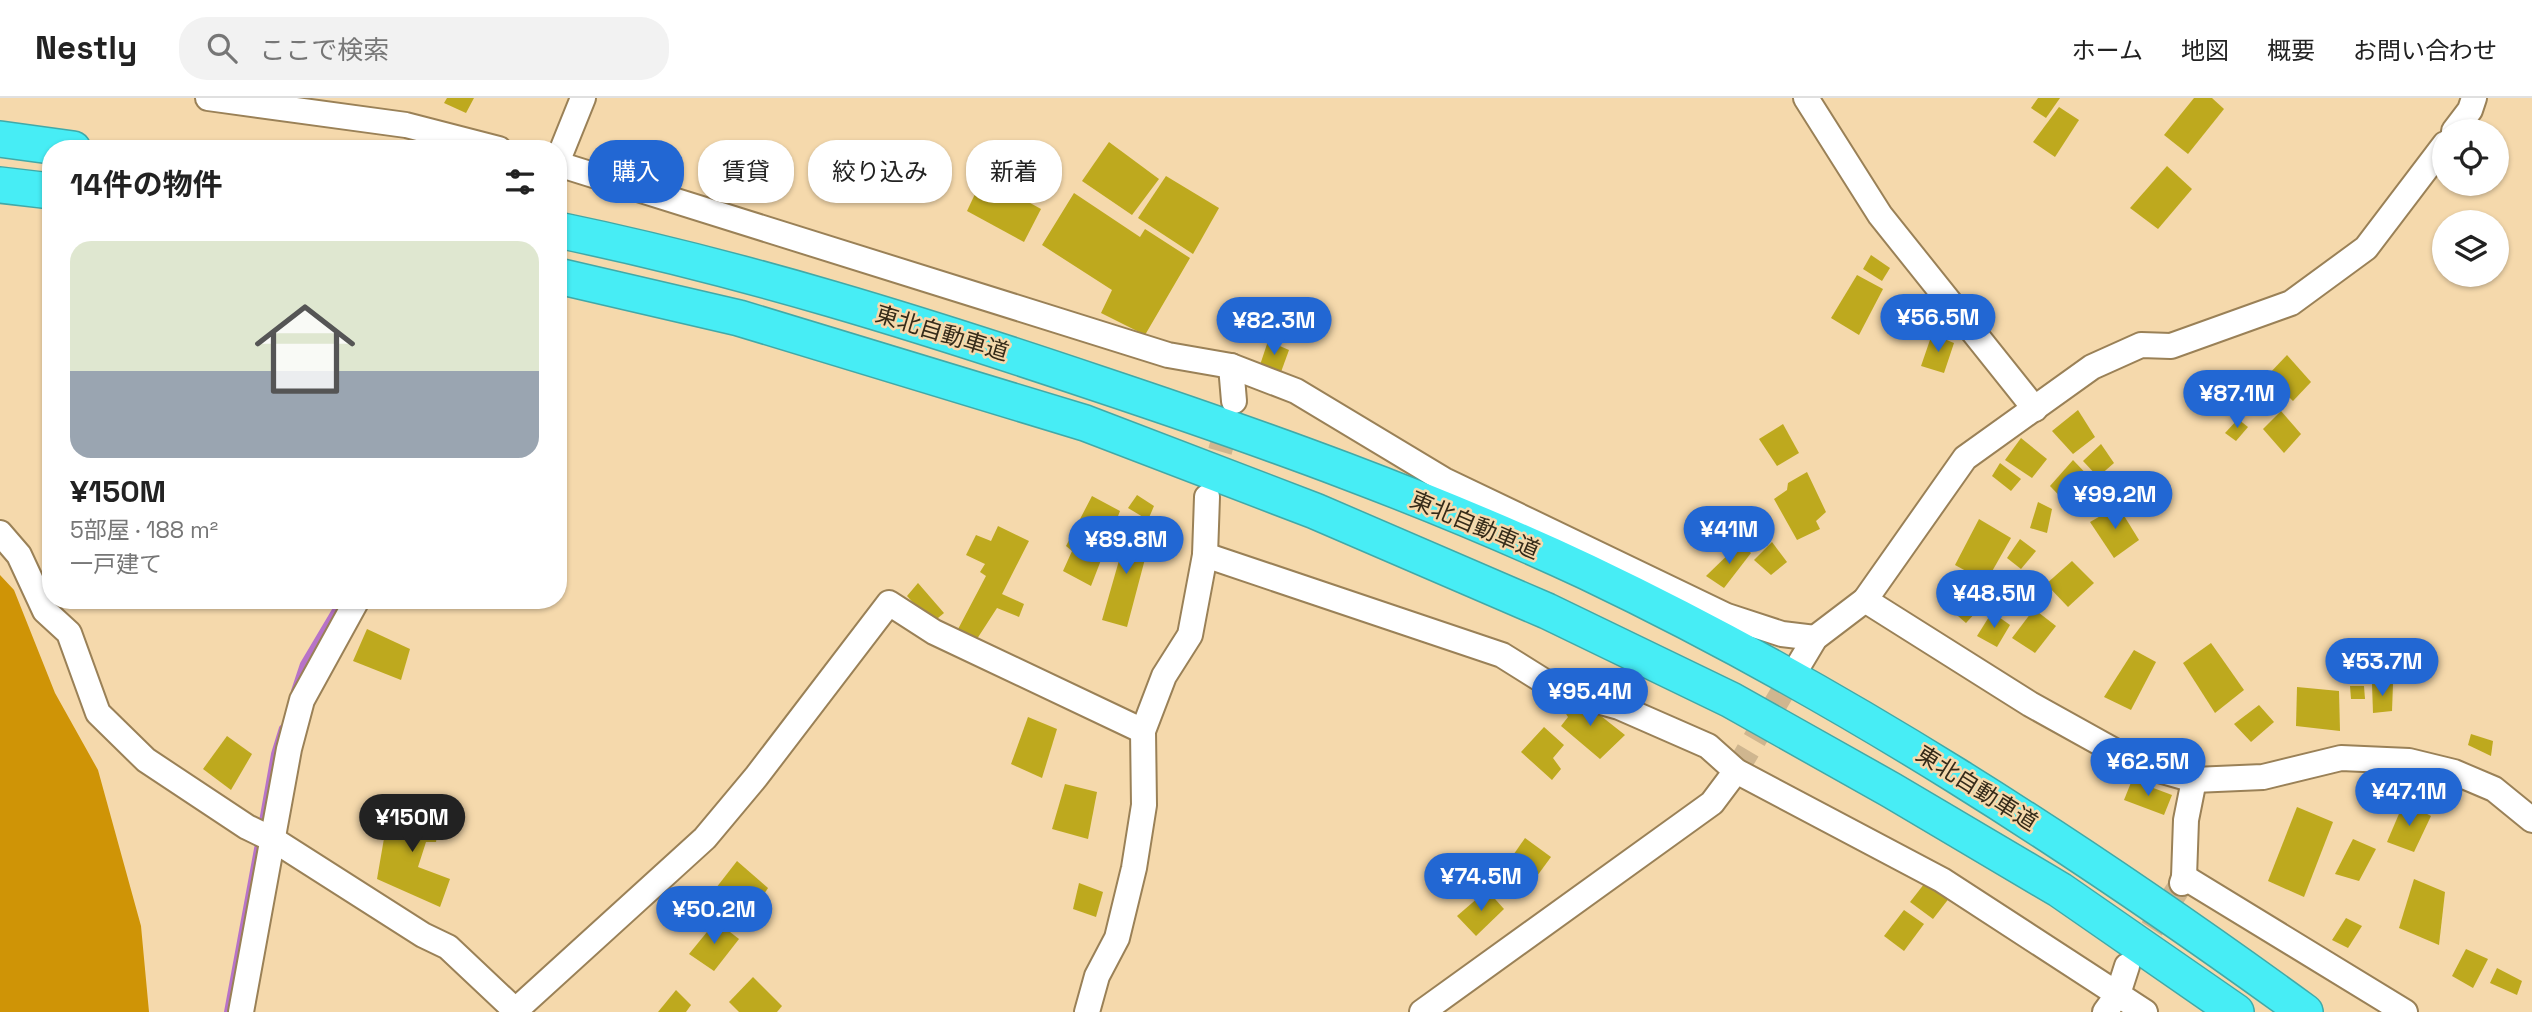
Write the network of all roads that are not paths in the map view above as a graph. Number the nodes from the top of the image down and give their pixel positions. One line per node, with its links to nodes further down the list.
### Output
1 (208, 98): 7 (street)
2 (583, 98): 8 (street)
3 (1806, 98): 18 (street)
4 (2474, 98): 5 (street)
5 (2463, 119)
6 (0, 139): 9 (highway)
7 (464, 140)
8 (567, 140)
9 (42, 145)
10 (2432, 161): 18 (street)
11 (567, 165): 16 (street)
12 (0, 185): 13 (highway)
13 (42, 190)
14 (567, 232): 41 (highway, 東北自動車道)
15 (567, 278): 40 (highway, 東北自動車道)
16 (1231, 366): 17 (street); 26 (street)
17 (1234, 401)
18 (2035, 409): 22 (street)
19 (1207, 496): 21 (street)
20 (0, 533): 23 (street)
21 (1205, 555): 28 (street); 29 (street)
22 (1865, 600): 26 (street); 30 (street)
23 (42, 605)
24 (44, 609): 32 (street)
25 (352, 609): 32 (street)
26 (1815, 638): 27 (street)
27 (1800, 663)
28 (1143, 731): 35 (street); 37 (street)
29 (1736, 771): 34 (street); 38 (street)
30 (2194, 780): 31 (street); 42 (street)
31 (2529, 812)
32 (264, 836): 35 (street); 36 (street)
33 (2127, 966): 34 (street)
34 (2111, 1003): 39 (street)
35 (516, 1011)
36 (241, 1012)
37 (1087, 1012)
38 (1422, 1012)
39 (2145, 1012)
40 (2236, 1012)
41 (2305, 1012)
42 (2405, 1012)

